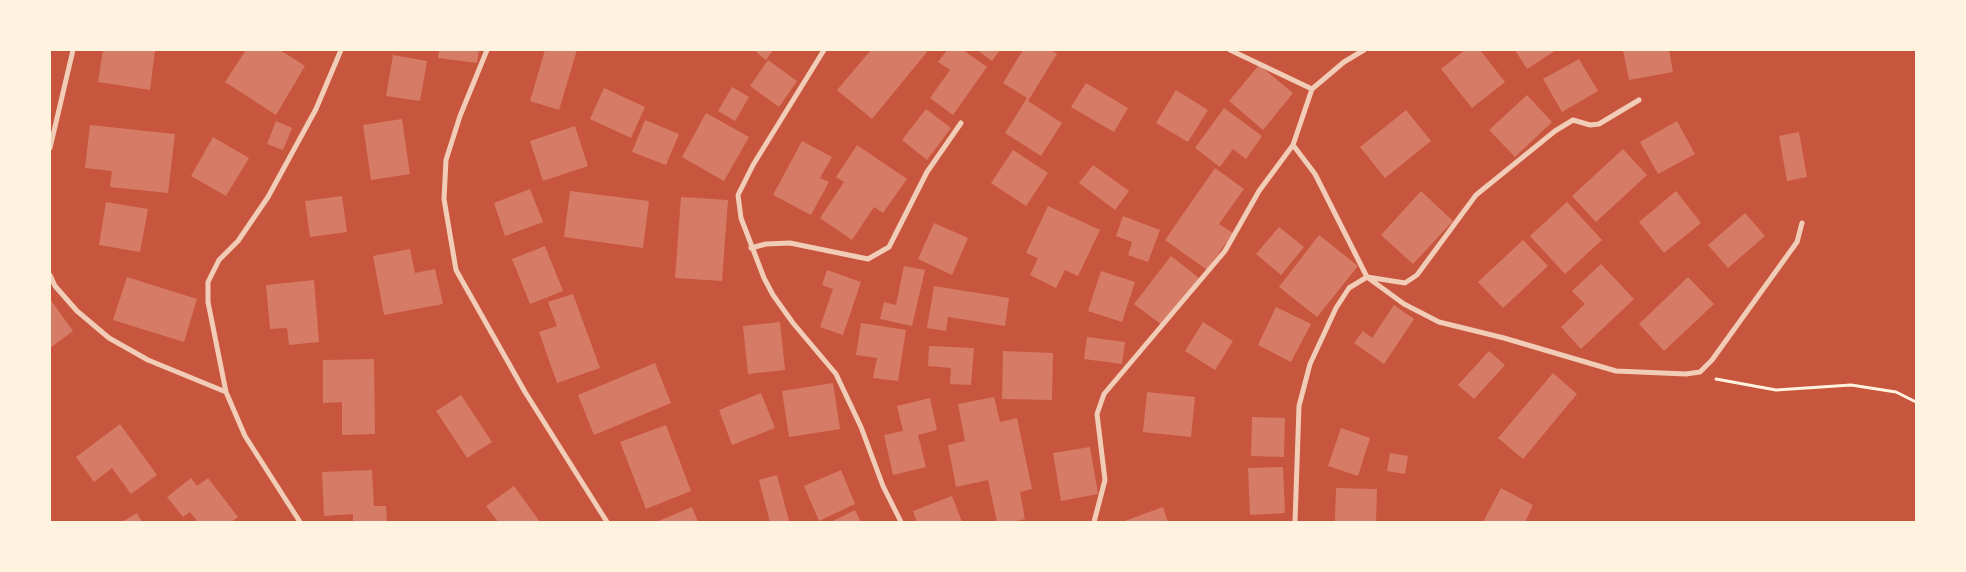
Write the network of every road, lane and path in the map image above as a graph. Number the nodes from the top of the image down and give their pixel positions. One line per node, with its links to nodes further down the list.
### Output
1 (73, 50): 11 (street)
2 (341, 50): 17 (street)
3 (487, 50): 20 (street)
4 (824, 50): 13 (street)
5 (1230, 50): 7 (street)
6 (1364, 50): 7 (street)
7 (1312, 89): 10 (street)
8 (1640, 100): 15 (street)
9 (961, 123): 13 (street)
10 (1293, 145): 15 (street); 22 (street)
11 (50, 148)
12 (1802, 223): 16 (street)
13 (751, 248): 21 (street)
14 (50, 275): 17 (street)
15 (1367, 277): 16 (street); 23 (street)
16 (1686, 374): 18 (path)
17 (226, 392): 19 (street)
18 (1916, 402)
19 (300, 522)
20 (607, 522)
21 (901, 522)
22 (1094, 522)
23 (1295, 522)

